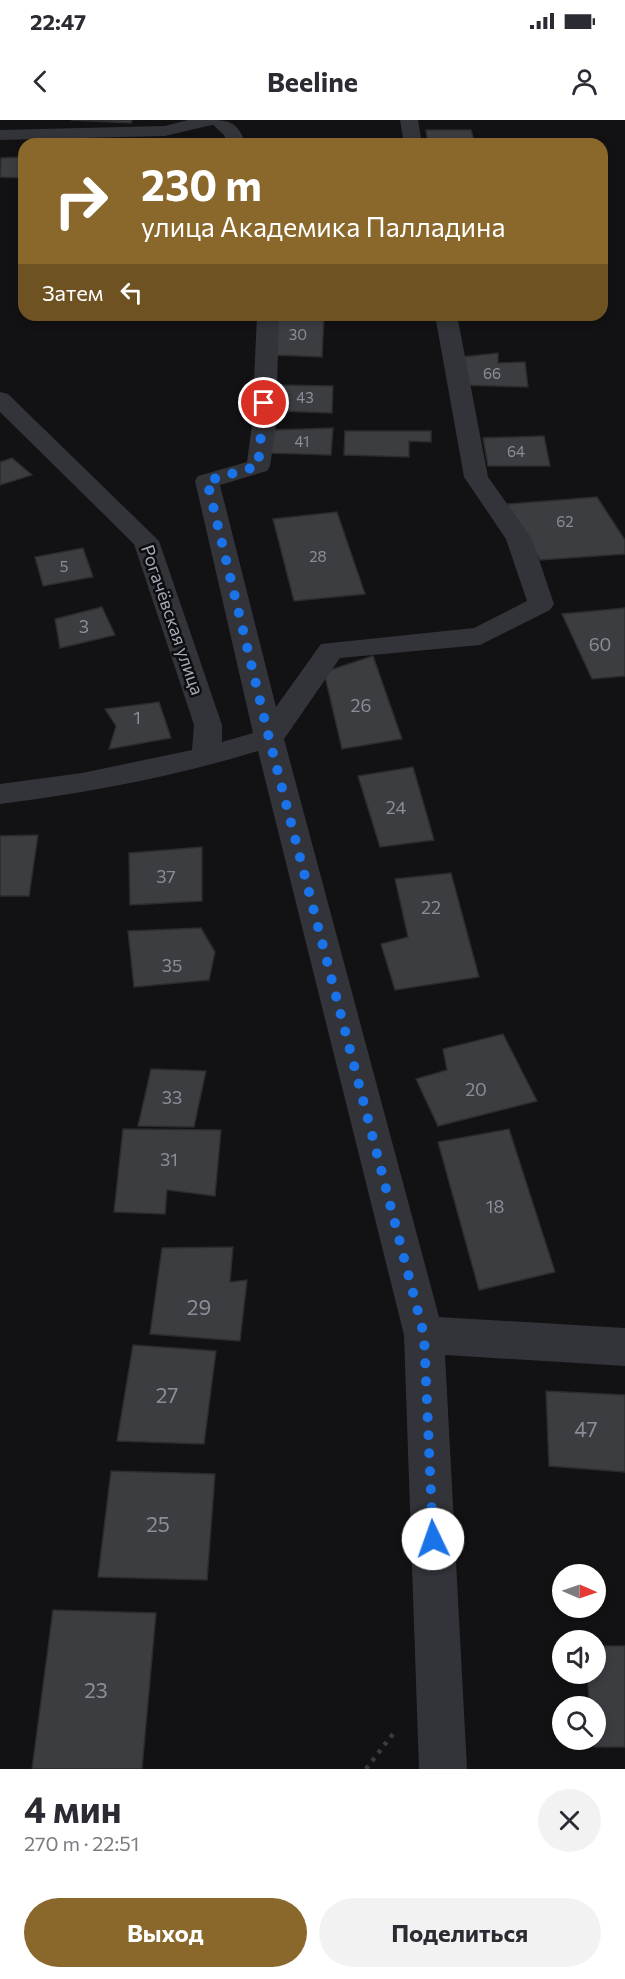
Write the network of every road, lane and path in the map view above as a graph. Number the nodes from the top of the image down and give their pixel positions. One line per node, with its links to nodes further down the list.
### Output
1 (210, 120): 4 (street)
2 (217, 120): 5 (street)
3 (409, 120): 6 (street)
4 (0, 135)
5 (234, 138)
6 (412, 138)
7 (268, 321): 10 (street)
8 (447, 321): 10 (street)
9 (0, 399): 11 (street, Рогачёвская улица)
10 (269, 738): 11 (street); 13 (street)
11 (206, 757): 12 (street)
12 (0, 794)
13 (424, 1335): 14 (street); 15 (street)
14 (625, 1347)
15 (443, 1769)

